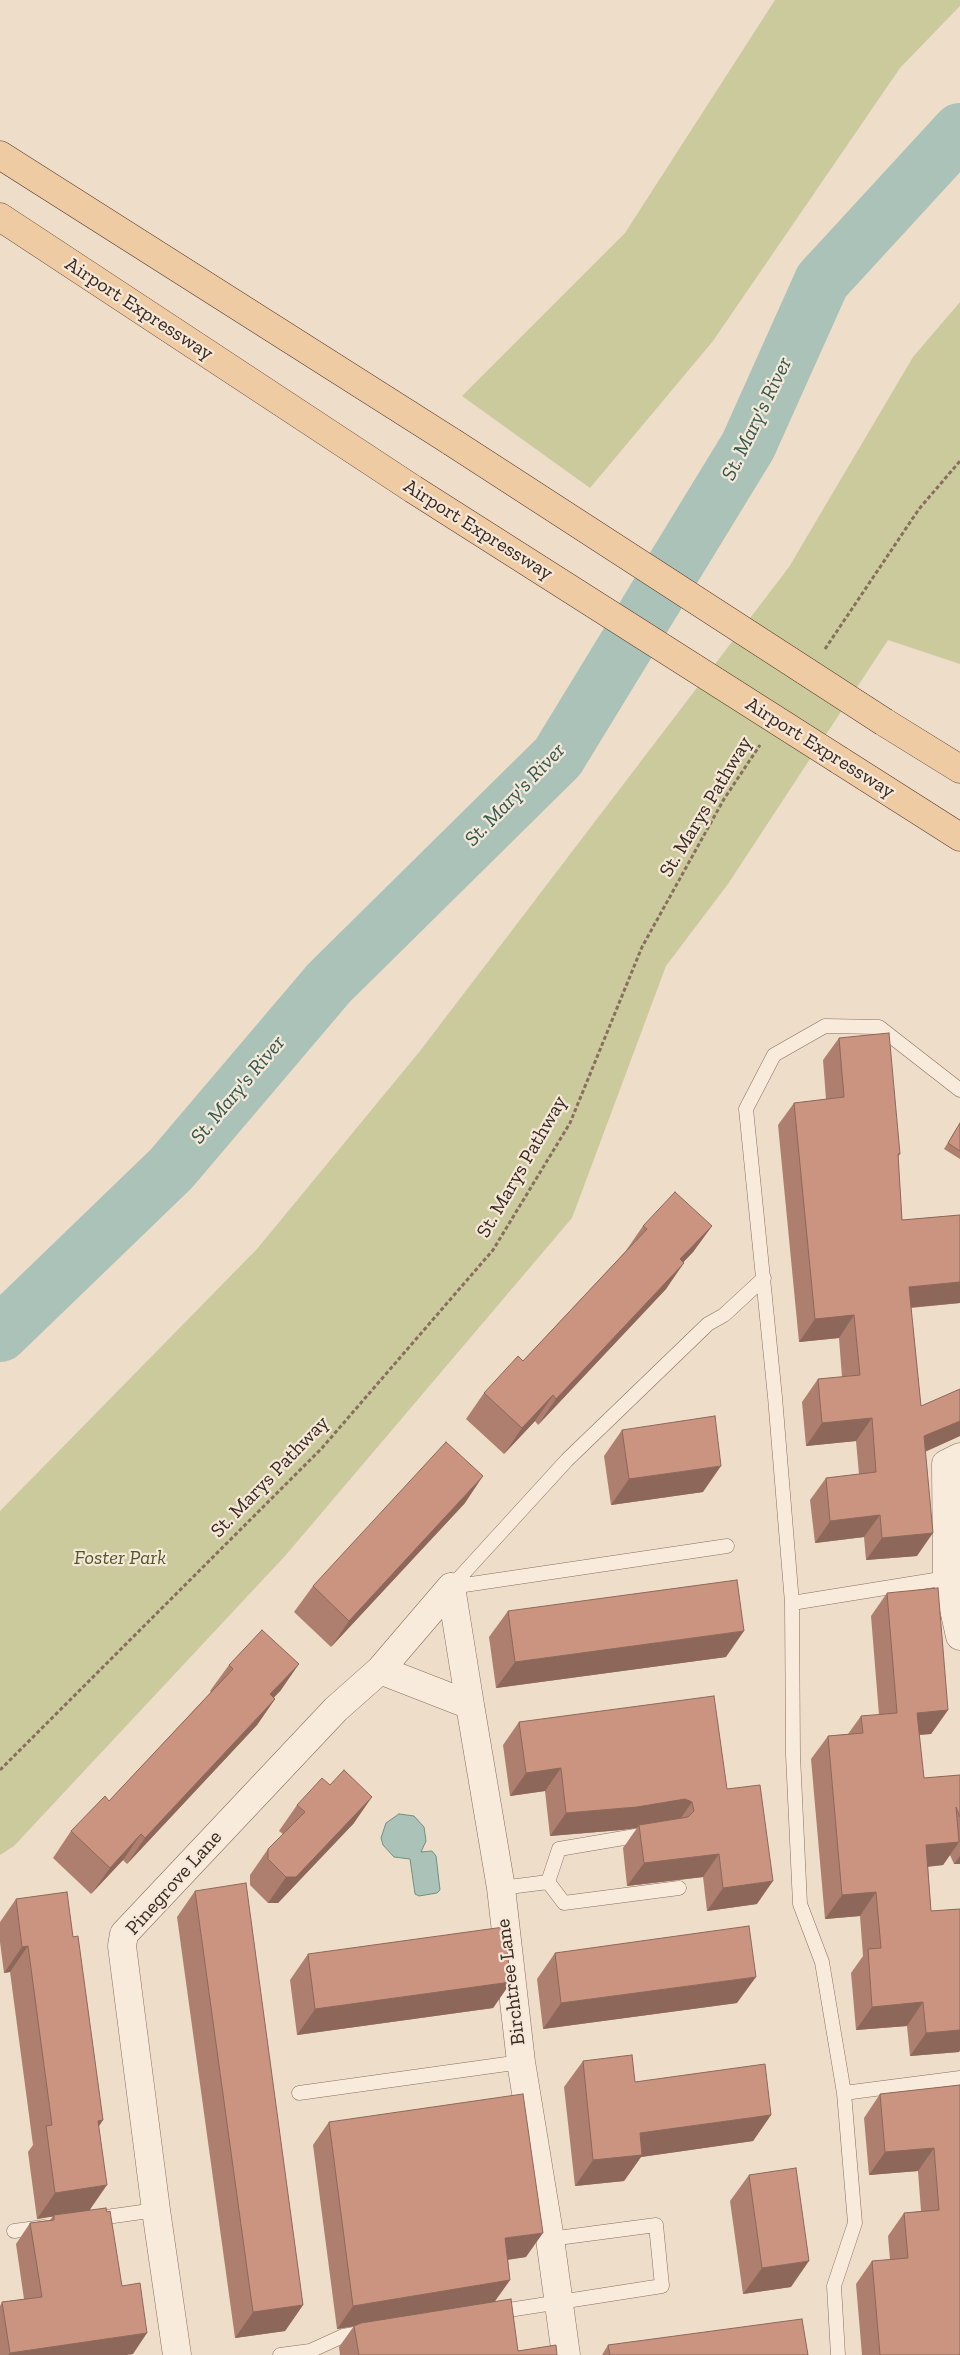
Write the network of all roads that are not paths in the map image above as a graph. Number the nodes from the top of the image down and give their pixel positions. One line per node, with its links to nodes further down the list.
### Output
1 (0, 155): 3 (main road, bridge)
2 (0, 217): 4 (main road, Airport Expressway, bridge)
3 (960, 769)
4 (960, 837)
5 (960, 1090): 6 (lane)
6 (764, 1278): 10 (lane); 11 (lane)
7 (960, 1456): 9 (street)
8 (727, 1546): 10 (lane)
9 (947, 1578): 11 (lane); 12 (street)
10 (451, 1587): 13 (street, Pinegrove Lane); 14 (street, Birchtree Lane)
11 (792, 1603): 22 (lane)
12 (960, 1636)
13 (380, 1670): 14 (street); 23 (street, Pinegrove Lane)
14 (470, 1706): 17 (street, Birchtree Lane)
15 (661, 1832): 16 (lane)
16 (548, 1882): 17 (lane); 18 (lane)
17 (501, 1888): 19 (street, Birchtree Lane)
18 (679, 1888)
19 (520, 2062): 21 (lane); 27 (street, Birchtree Lane)
20 (960, 2078): 22 (lane)
21 (299, 2093)
22 (844, 2093): 34 (lane)
23 (156, 2210): 24 (lane); 31 (street, Pinegrove Lane)
24 (80, 2221)
25 (61, 2224): 26 (lane)
26 (14, 2231)
27 (550, 2239): 28 (street, Birchtree Lane); 28 (lane)
28 (558, 2302): 29 (lane); 33 (street, Birchtree Lane)
29 (480, 2314)
30 (382, 2330): 32 (lane)
31 (177, 2355)
32 (280, 2355)
33 (566, 2355)
34 (838, 2355)

